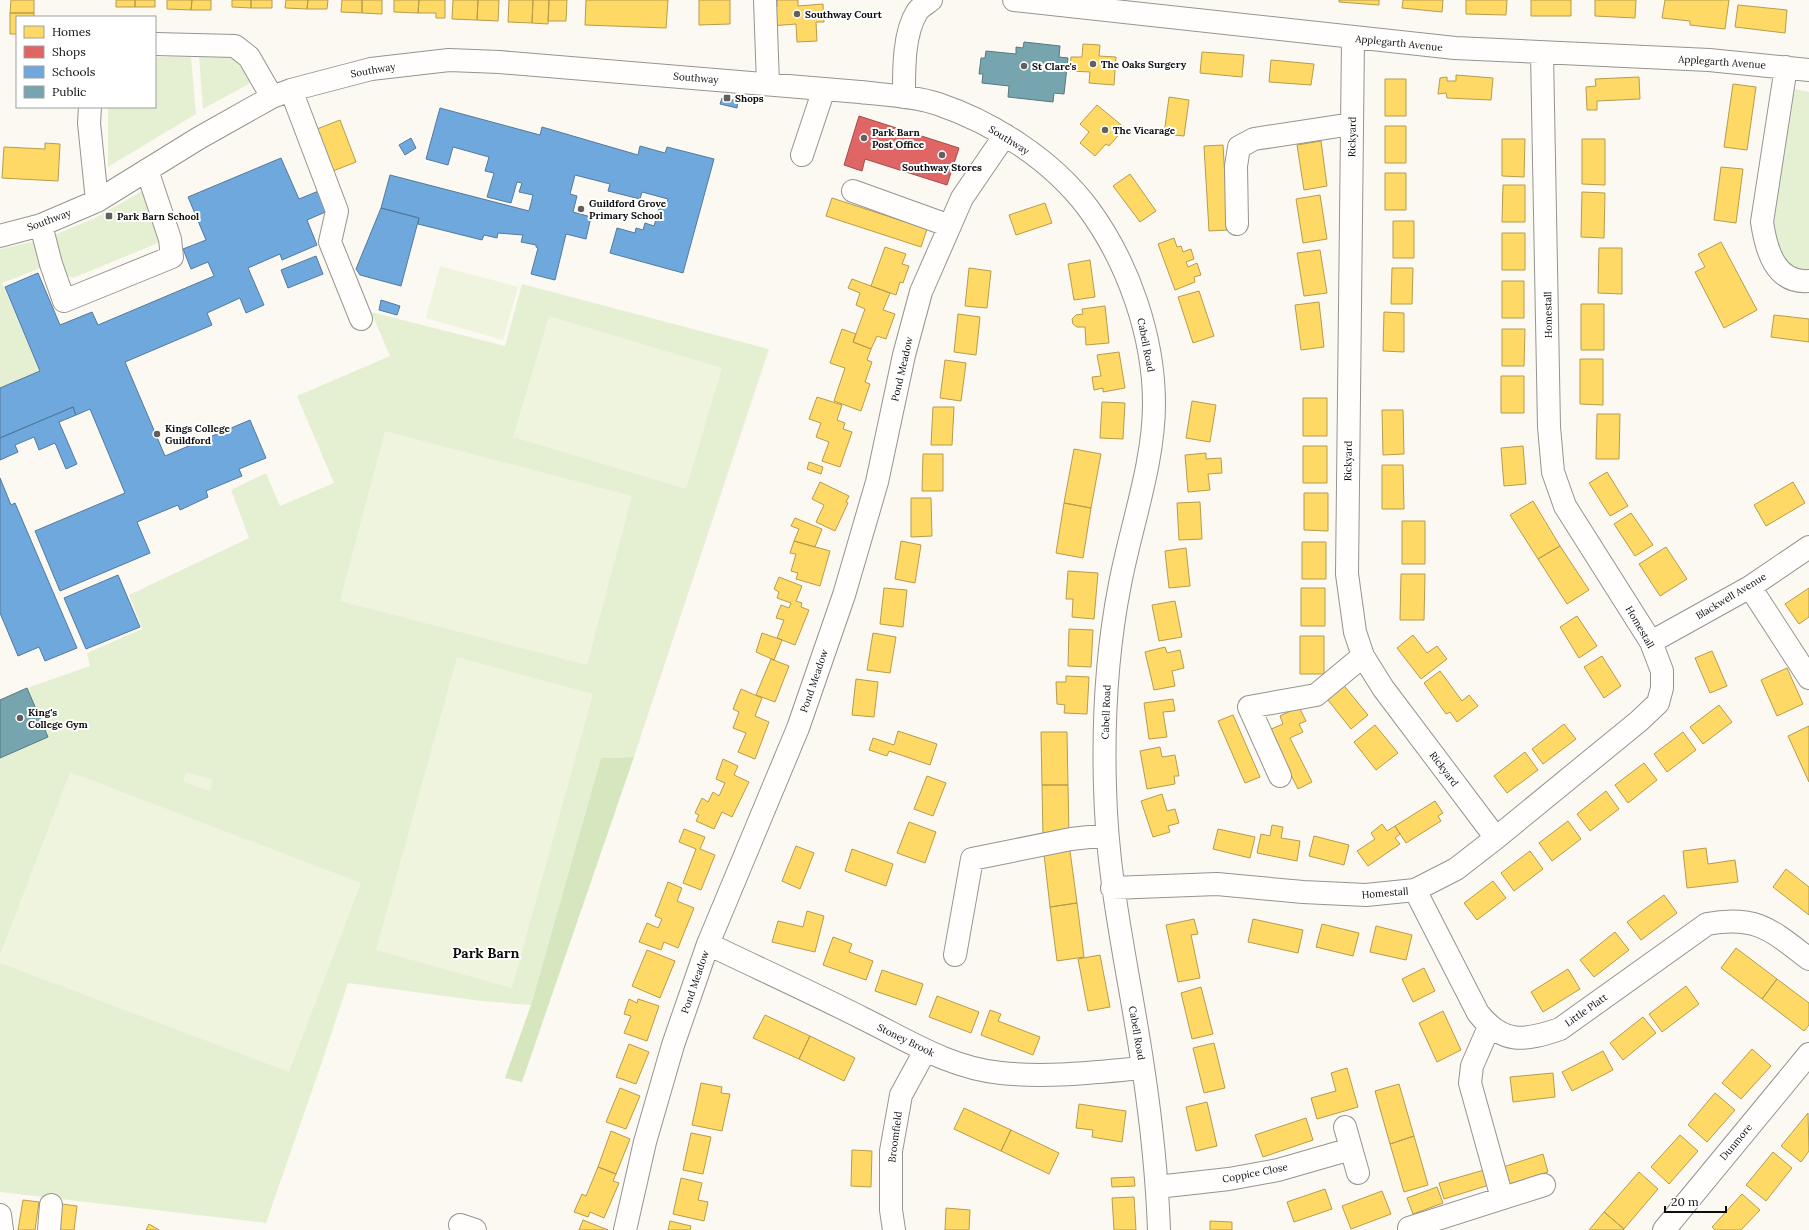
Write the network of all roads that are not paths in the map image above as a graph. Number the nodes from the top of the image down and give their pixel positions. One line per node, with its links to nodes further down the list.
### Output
1 (766, 0): 9 (street)
2 (931, 0): 12 (street)
3 (1014, 0): 4 (street, Applegarth Avenue)
4 (1353, 39): 6 (street, Applegarth Avenue); 14 (street, Rickyard)
5 (156, 44): 11 (street)
6 (1542, 53): 7 (street, Applegarth Avenue); 29 (street, Homestall)
7 (1786, 67): 8 (street, Applegarth Avenue); 25 (street)
8 (1809, 70)
9 (768, 84): 10 (street, Southway); 11 (street, Southway)
10 (824, 89): 12 (street, Southway); 16 (street)
11 (282, 93): 17 (street, Southway); 26 (street)
12 (904, 97): 15 (street, Southway)
13 (90, 108): 19 (street)
14 (1352, 124): 21 (street); 30 (street, Rickyard)
15 (1005, 135): 20 (street, Southway); 23 (street, Pond Meadow)
16 (802, 155)
17 (147, 170): 19 (street, Southway); 22 (street)
18 (853, 191): 23 (street)
19 (97, 201): 22 (street, Southway)
20 (1088, 208): 33 (street, Cabell Road)
21 (1237, 224)
22 (41, 225): 24 (street, Southway)
23 (950, 226): 37 (street, Pond Meadow)
24 (0, 236)
25 (1809, 281)
26 (361, 319)
27 (1809, 547): 28 (street, Blackwell Avenue)
28 (1750, 586): 29 (street, Blackwell Avenue); 31 (street)
29 (1651, 642): 34 (street, Homestall)
30 (1363, 656): 32 (street); 34 (street, Rickyard)
31 (1809, 678)
32 (1280, 776)
33 (1107, 835): 35 (street, Cabell Road); 38 (street)
34 (1496, 838): 36 (street, Homestall)
35 (1112, 888): 36 (street, Homestall); 43 (street, Cabell Road)
36 (1415, 890): 40 (street, Little Platt)
37 (708, 944): 41 (street, Stoney Brook); 55 (street, Pond Meadow)
38 (955, 955)
39 (1809, 959): 40 (street, Little Platt)
40 (1489, 1027): 49 (street)
41 (925, 1051): 43 (street, Stoney Brook); 56 (street, Broomfield)
42 (1809, 1054): 58 (street, Dunmore)
43 (1143, 1068): 48 (street, Cabell Road)
44 (1345, 1126): 45 (street)
45 (1351, 1149): 46 (street); 48 (street, Coppice Close)
46 (1358, 1173)
47 (1544, 1185): 49 (street)
48 (1157, 1187): 57 (street, Cabell Road)
49 (1502, 1198): 52 (street)
50 (51, 1205): 54 (street)
51 (0, 1215): 53 (street)
52 (1409, 1228)
53 (2, 1230)
54 (49, 1230)
55 (625, 1230)
56 (894, 1230)
57 (1159, 1230)
58 (1664, 1230)

